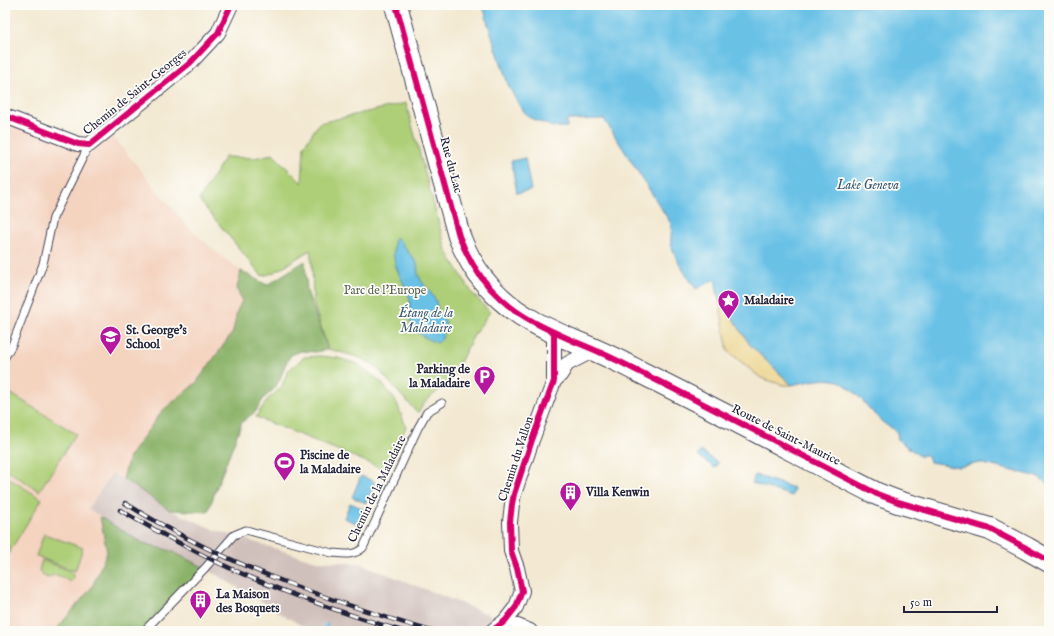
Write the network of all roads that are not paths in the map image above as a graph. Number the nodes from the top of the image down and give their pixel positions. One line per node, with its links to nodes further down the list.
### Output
1 (231, 5): 4 (street, Chemin de Saint-Georges)
2 (396, 5): 5 (main road, Rue du Lac)
3 (5, 116): 4 (street, Chemin de Saint-Georges)
4 (89, 145): 8 (lane, Chemin de Saint-Georges)
5 (519, 313): 6 (main road, Route de Saint-Maurice)
6 (554, 332): 7 (main road, Route de Saint-Maurice); 9 (street, Chemin du Vallon)
7 (594, 350): 9 (street, Chemin du Vallon); 11 (main road, Route de Saint-Maurice)
8 (5, 357)
9 (554, 382): 12 (street, Chemin du Vallon)
10 (442, 403): 13 (lane, Chemin de la Maladaire)
11 (1049, 561)
12 (505, 621): 14 (street, Chemin du Vallon); 15 (street)
13 (144, 631)
14 (492, 631)
15 (530, 631)

